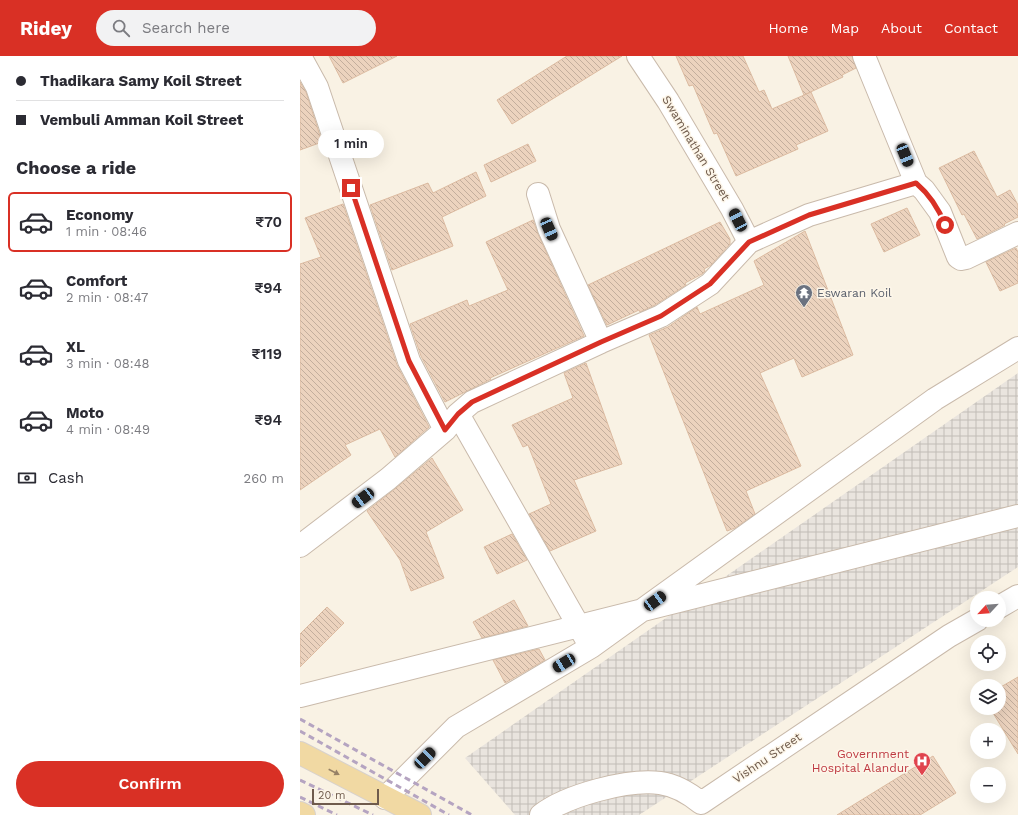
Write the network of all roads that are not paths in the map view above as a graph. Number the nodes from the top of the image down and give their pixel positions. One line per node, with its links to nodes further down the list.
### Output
1 (300, 56): 10 (street)
2 (638, 56): 7 (street, Swaminathan Street)
3 (864, 56): 4 (street)
4 (916, 183): 6 (street); 7 (street)
5 (538, 194): 8 (street)
6 (1018, 233)
7 (749, 242): 8 (street)
8 (601, 342): 10 (street)
9 (1018, 348): 16 (street)
10 (452, 422): 12 (street); 16 (street)
11 (1018, 516): 17 (street)
12 (300, 546)
13 (1018, 596): 14 (street)
14 (1006, 603)
15 (970, 624): 20 (street, Vishnu Street)
16 (591, 647): 19 (street)
17 (300, 696)
18 (300, 753): 19 (main road, one-way to 19)
19 (385, 798): 23 (main road)
20 (705, 809): 24 (street, Vishnu Street)
21 (300, 813): 22 (main road)
22 (304, 815)
23 (420, 815)
24 (541, 815)

